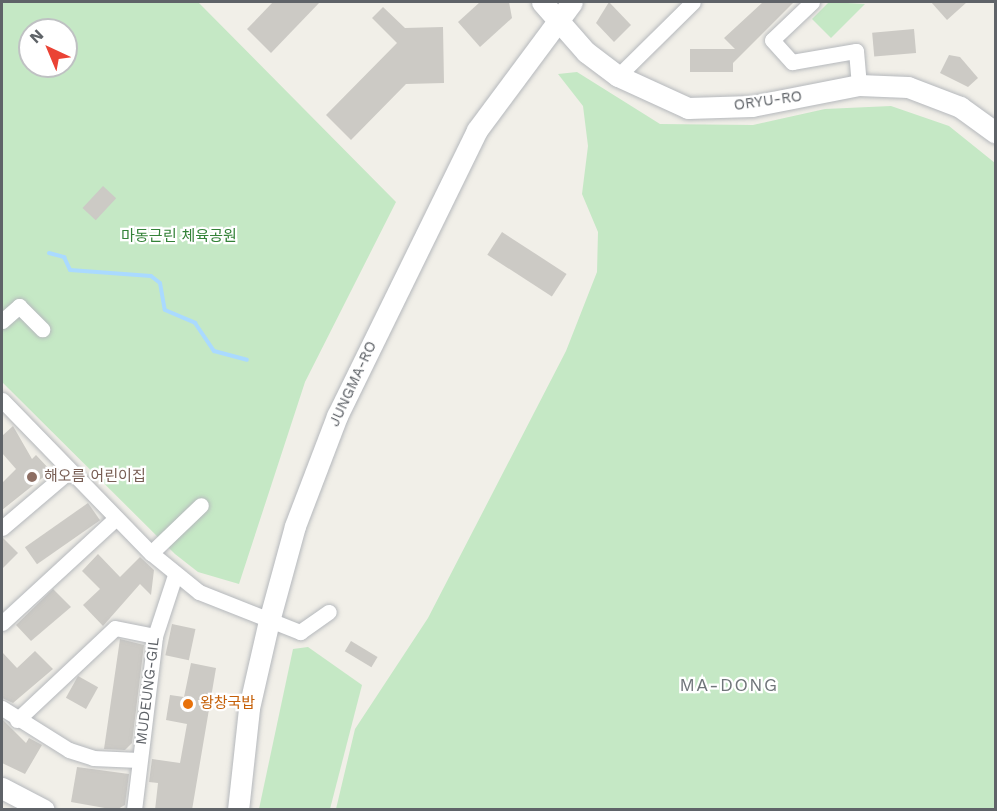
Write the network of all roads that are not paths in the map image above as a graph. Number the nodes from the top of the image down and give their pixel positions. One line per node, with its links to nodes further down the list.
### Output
1 (542, 2): 4 (main road, ORYU-RO)
2 (693, 2): 5 (street)
3 (812, 2): 6 (street)
4 (566, 9): 5 (main road, ORYU-RO); 18 (main road, JUNGMA-RO)
5 (618, 76): 6 (main road, ORYU-RO)
6 (860, 86): 7 (main road, ORYU-RO)
7 (996, 133)
8 (2, 321): 9 (street)
9 (42, 329)
10 (5, 410): 11 (street)
11 (69, 471): 13 (street); 14 (street)
12 (201, 505): 15 (street)
13 (116, 518): 15 (street); 19 (street)
14 (2, 528)
15 (151, 553): 16 (street)
16 (176, 575): 18 (street); 20 (street, MUDEUNG-GIL)
17 (329, 612): 18 (street)
18 (269, 621): 27 (main road, JUNGMA-RO)
19 (2, 623)
20 (155, 636): 22 (street); 23 (street, MUDEUNG-GIL)
21 (2, 708): 22 (street)
22 (17, 720): 23 (street)
23 (139, 760): 26 (street, MUDEUNG-GIL)
24 (2, 788): 25 (main road)
25 (44, 810)
26 (134, 810)
27 (238, 810)

